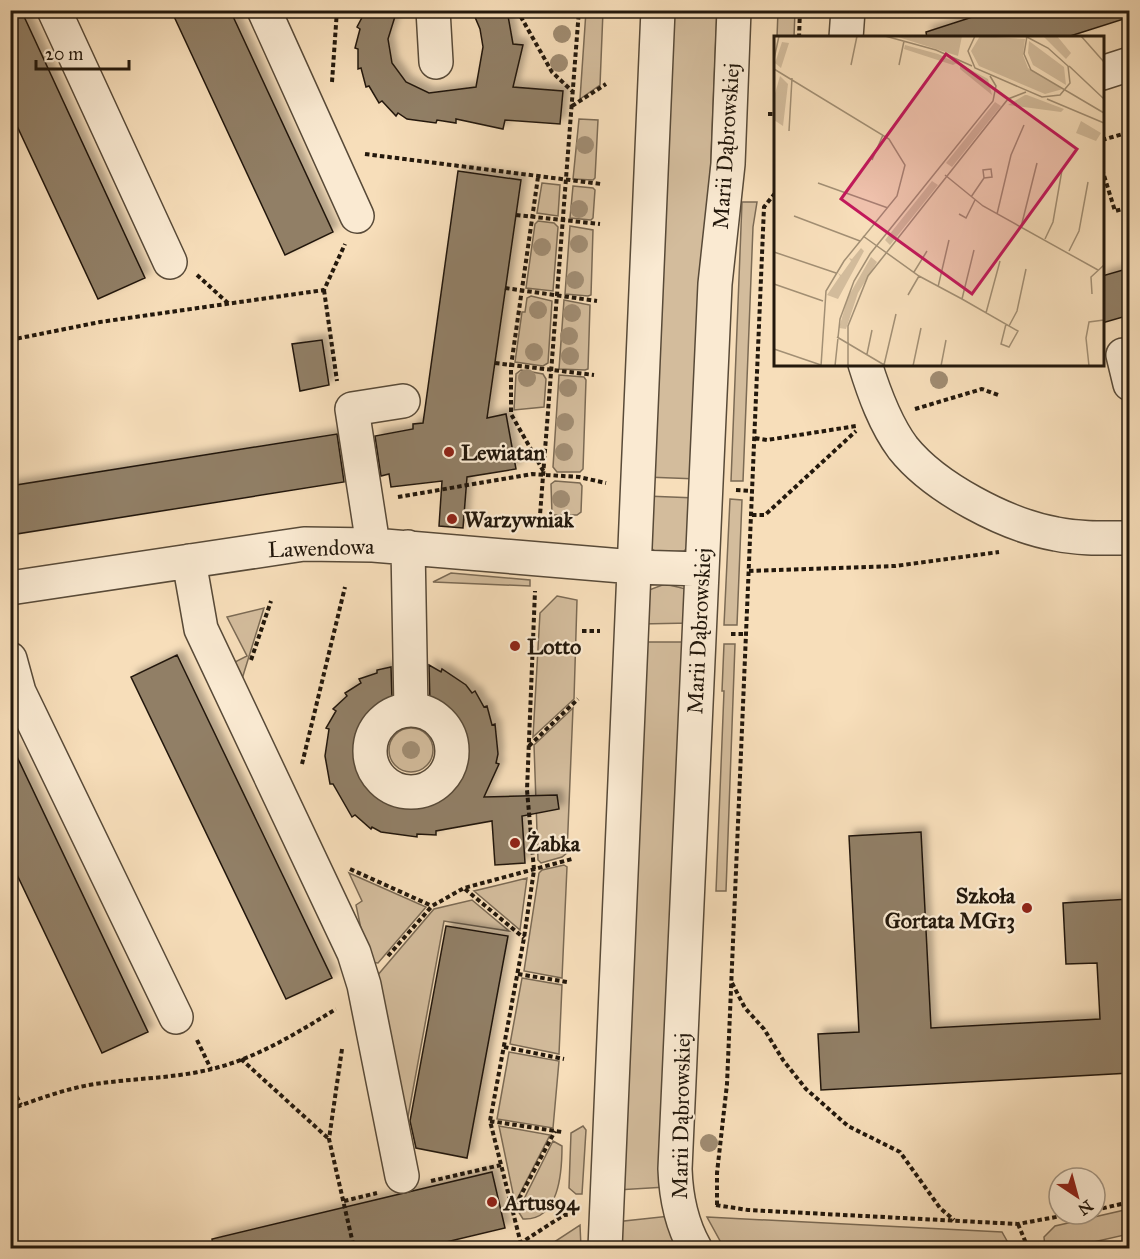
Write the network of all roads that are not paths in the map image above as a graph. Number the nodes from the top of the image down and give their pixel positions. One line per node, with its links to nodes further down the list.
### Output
1 (54, 10): 12 (street)
2 (264, 10): 11 (street)
3 (433, 10): 8 (street)
4 (658, 10): 19 (street)
5 (734, 10): 20 (street, Marii Dąbrowskiej)
6 (848, 10): 7 (street)
7 (846, 36)
8 (436, 62)
9 (1130, 64): 10 (street)
10 (1104, 71)
11 (357, 216)
12 (170, 262)
13 (866, 366): 15 (street)
14 (403, 401): 16 (street)
15 (1130, 538)
16 (373, 545): 17 (street, Lawendowa); 18 (street, Lawendowa)
17 (408, 547): 19 (street, Lawendowa); 23 (street)
18 (189, 561): 21 (street, Lawendowa); 25 (street)
19 (634, 567): 20 (street, Lawendowa); 26 (street)
20 (702, 569): 27 (street, Marii Dąbrowskiej)
21 (10, 588)
22 (10, 659): 24 (street)
23 (411, 710)
24 (176, 1017)
25 (402, 1176)
26 (605, 1248)
27 (695, 1248)

